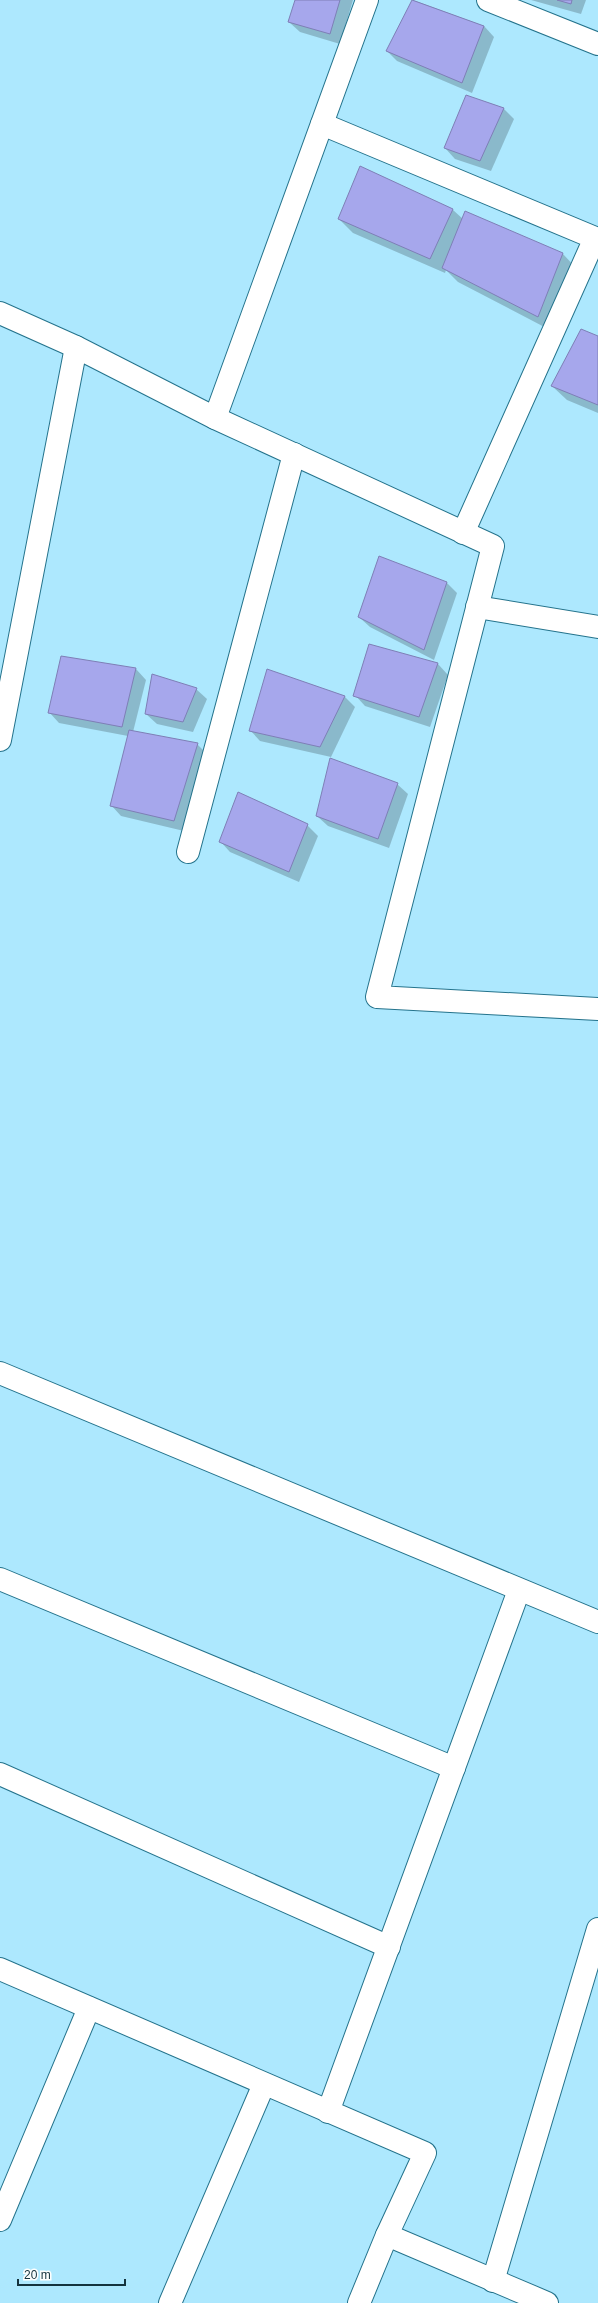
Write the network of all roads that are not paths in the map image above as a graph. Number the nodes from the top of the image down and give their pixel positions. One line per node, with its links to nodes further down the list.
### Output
1 (367, 0): 4 (street)
2 (488, 0): 3 (street)
3 (598, 44)
4 (322, 124): 5 (street); 8 (street)
5 (597, 239): 10 (street)
6 (0, 313): 7 (street)
7 (76, 347): 8 (street); 13 (street)
8 (215, 418): 9 (street)
9 (294, 454): 10 (street); 15 (street)
10 (463, 533): 11 (street)
11 (477, 606): 12 (street); 16 (street)
12 (598, 627)
13 (7, 659): 14 (street)
14 (0, 740)
15 (188, 852)
16 (598, 1009)
17 (0, 1373): 19 (street)
18 (0, 1579): 21 (street)
19 (519, 1590): 20 (street); 21 (street)
20 (598, 1622)
21 (454, 1768): 24 (street)
22 (0, 1774): 24 (street)
23 (598, 1929): 31 (street)
24 (389, 1947): 28 (street)
25 (0, 1970): 26 (street)
26 (89, 2008): 27 (street); 29 (street)
27 (264, 2084): 28 (street); 32 (street)
28 (328, 2112): 30 (street)
29 (0, 2220)
30 (387, 2235): 31 (street); 33 (street)
31 (493, 2281): 34 (street)
32 (170, 2303)
33 (359, 2303)
34 (547, 2303)

